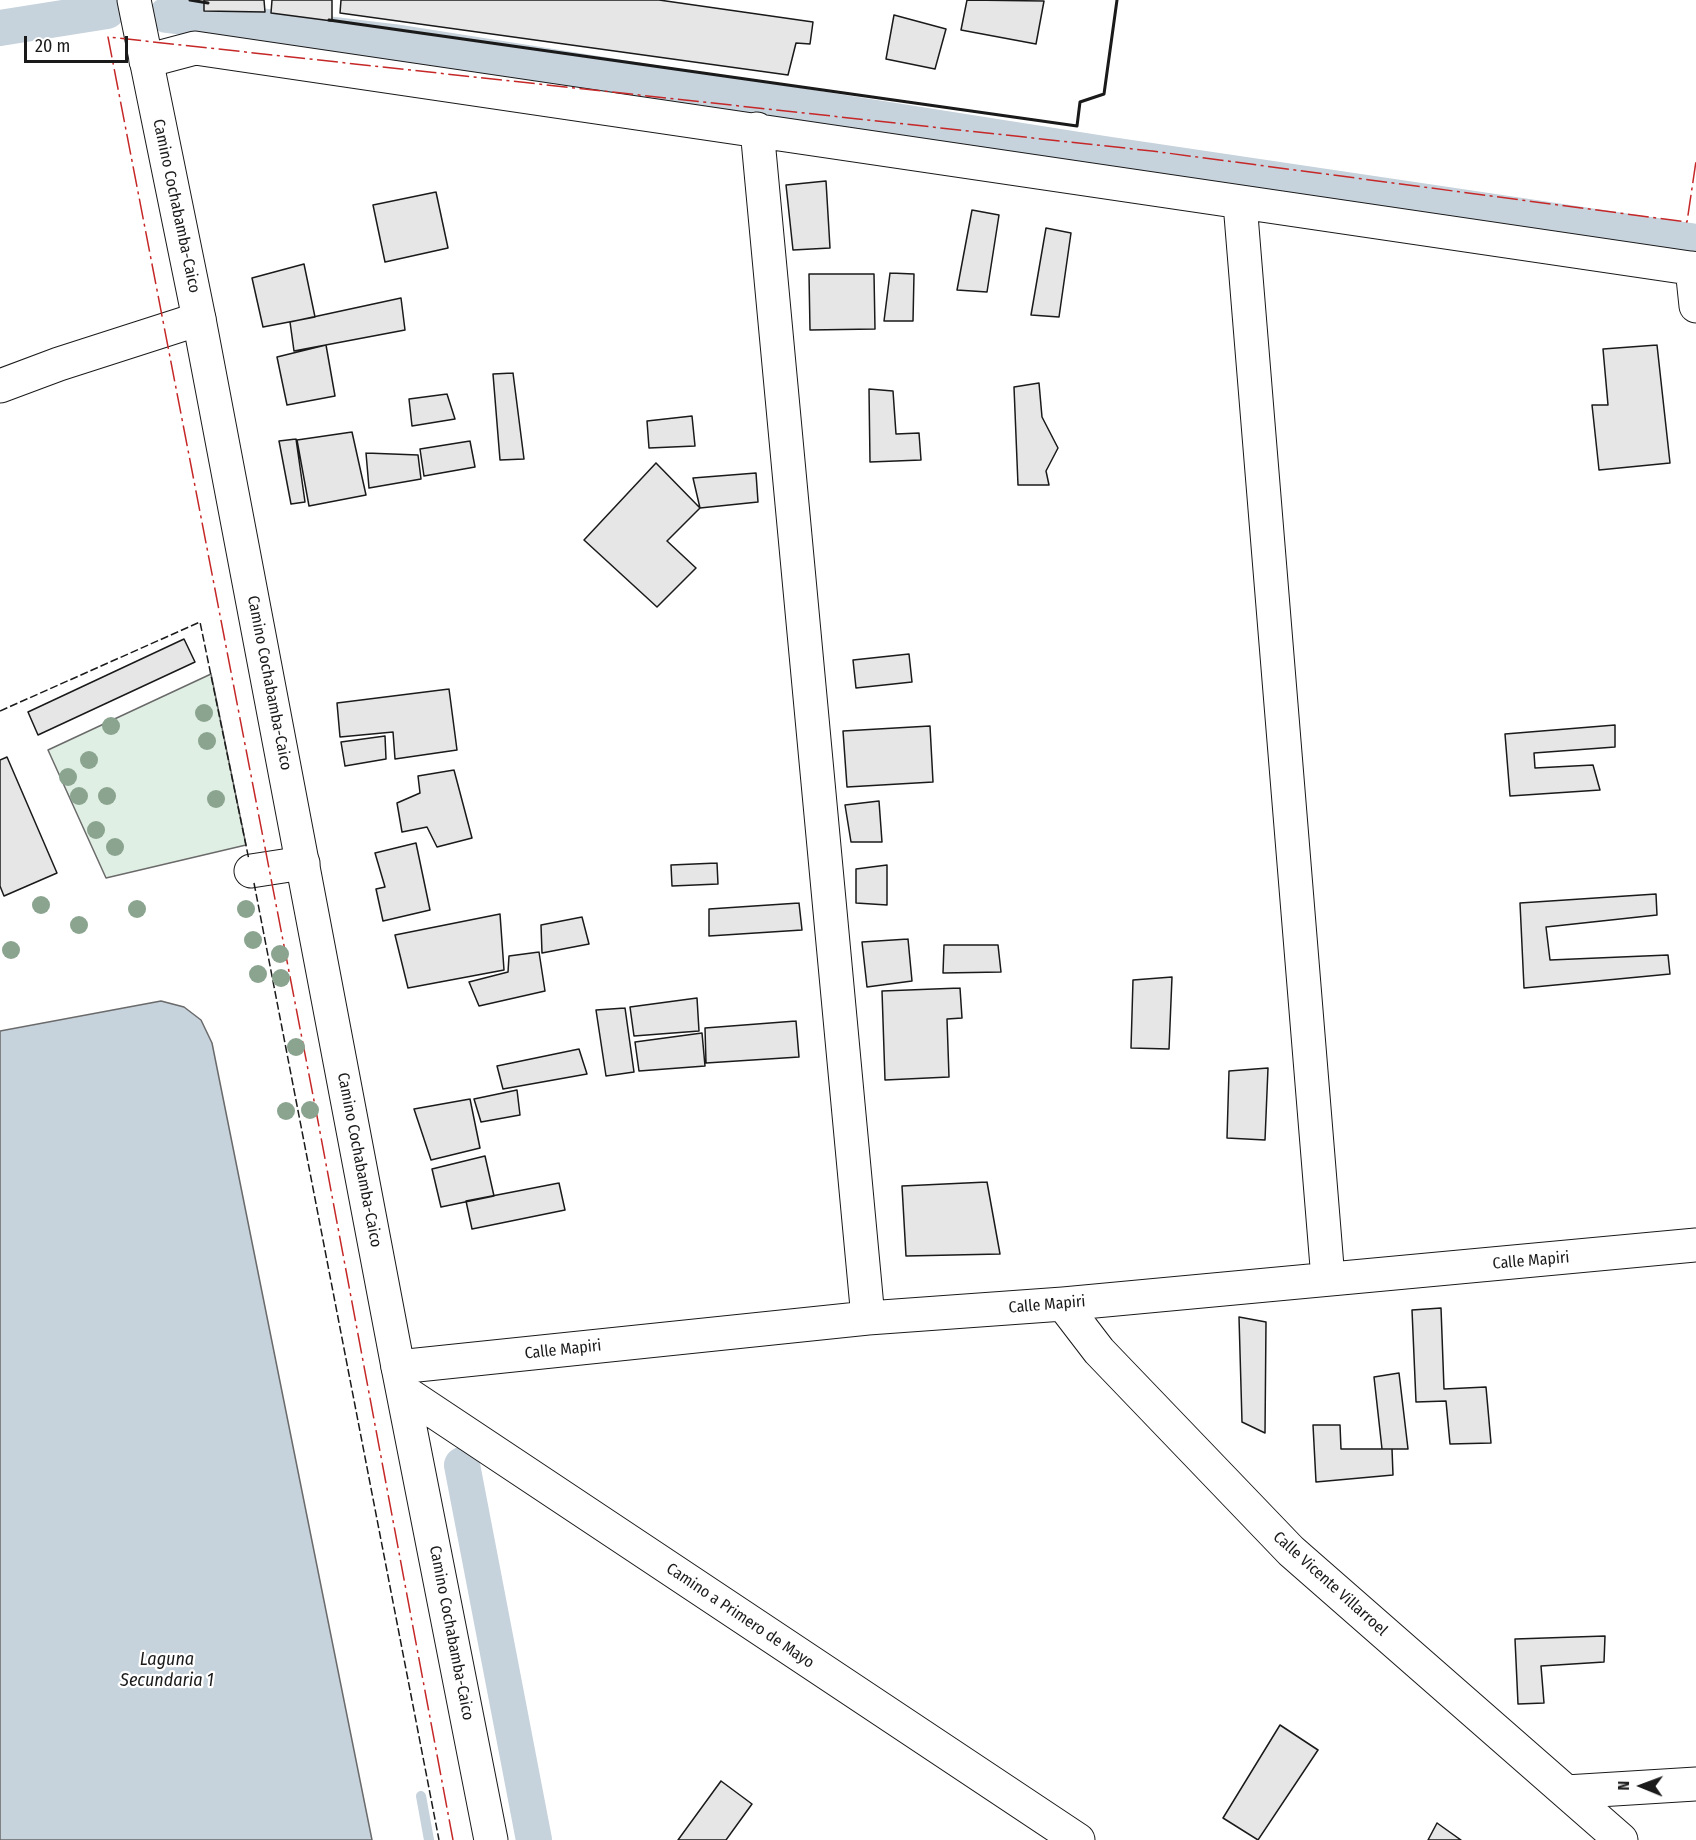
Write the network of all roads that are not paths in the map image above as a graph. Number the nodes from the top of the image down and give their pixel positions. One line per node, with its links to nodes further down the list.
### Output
1 (134, 0): 2 (street, Camino Cochabamba-Caico)
2 (146, 61): 3 (street); 7 (street, Camino Cochabamba-Caico)
3 (758, 129): 4 (street); 14 (street)
4 (1240, 203): 5 (street); 12 (street)
5 (1694, 268): 6 (street)
6 (1696, 306)
7 (199, 319): 8 (street); 9 (street, Camino Cochabamba-Caico)
8 (0, 386)
9 (303, 863): 10 (street); 15 (street, Camino Cochabamba-Caico)
10 (251, 871)
11 (1696, 1245): 12 (street, Calle Mapiri)
12 (1328, 1279): 13 (street, Calle Mapiri)
13 (1063, 1304): 14 (street, Calle Mapiri); 17 (street, Calle Vicente Villarroel)
14 (868, 1318): 15 (street, Calle Mapiri)
15 (401, 1379): 18 (street, Camino Cochabamba-Caico); 19 (street, Camino a Primero de Mayo)
16 (1696, 1784): 17 (street)
17 (1566, 1792): 20 (street, Calle Vicente Villarroel)
18 (491, 1840)
19 (1077, 1840)
20 (1621, 1840)

